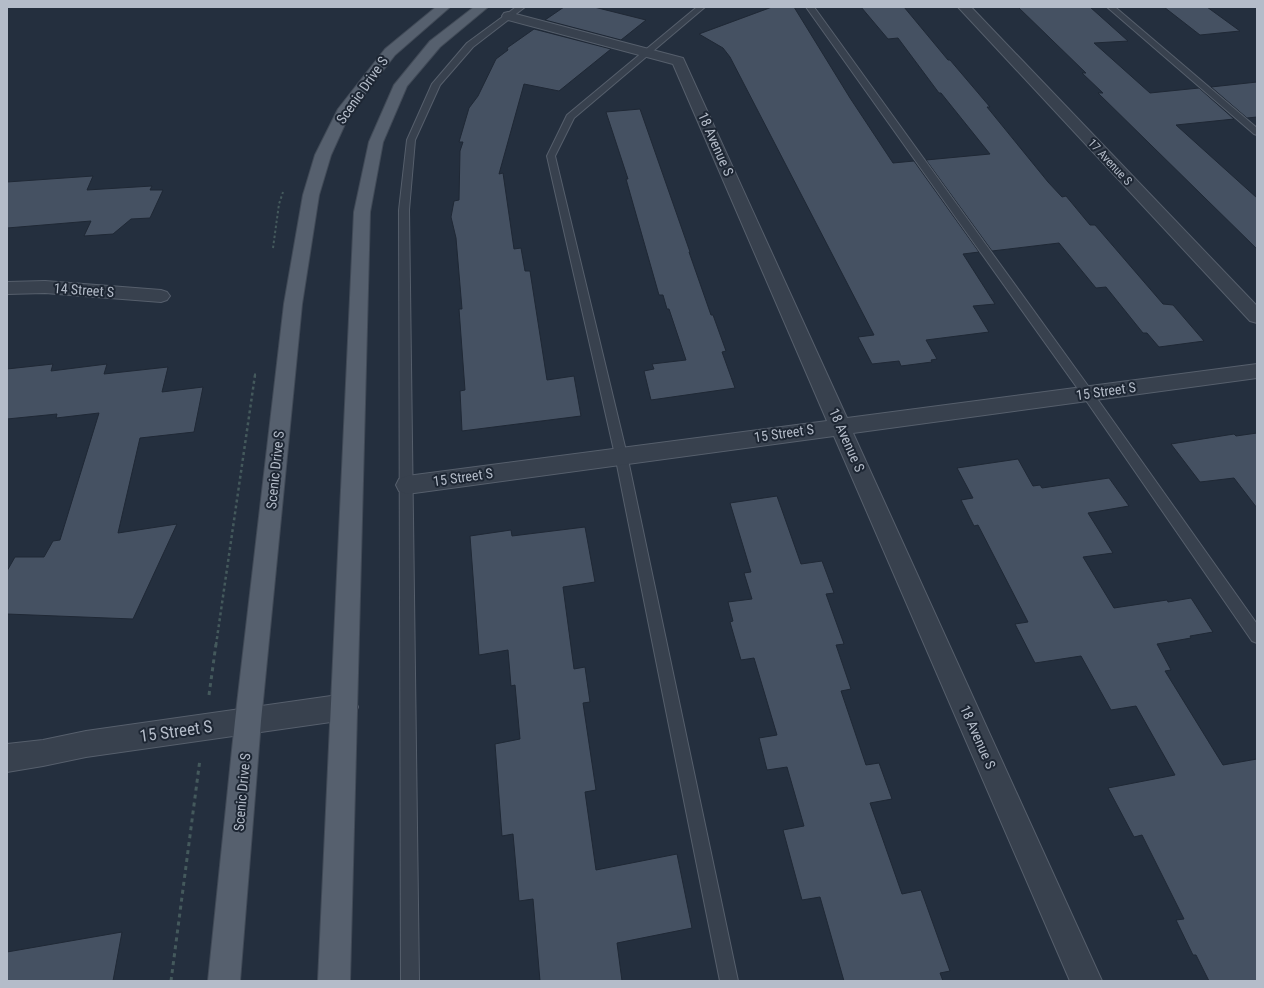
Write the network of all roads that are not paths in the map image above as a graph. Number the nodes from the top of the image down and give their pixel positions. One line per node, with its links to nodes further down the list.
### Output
1 (444, 7): 20 (main road, Scenic Drive S)
2 (482, 7): 19 (main road, Scenic Drive S)
3 (702, 7): 8 (lane)
4 (810, 7): 14 (lane)
5 (964, 7): 12 (street, 17 Avenue S)
6 (1111, 7): 9 (lane)
7 (515, 11): 8 (street, 18 Avenue S); 17 (lane)
8 (648, 53): 15 (street, 18 Avenue S); 16 (lane)
9 (1257, 132)
10 (7, 288): 11 (street, 14 Street S)
11 (161, 296)
12 (1257, 317)
13 (1257, 371): 14 (street, 15 Street S)
14 (1087, 393): 15 (street, 15 Street S); 18 (lane)
15 (841, 425): 16 (street, 15 Street S); 26 (street, 18 Avenue S)
16 (621, 455): 17 (street, 15 Street S); 25 (lane)
17 (407, 485): 24 (lane)
18 (1257, 636)
19 (345, 707): 20 (street, 15 Street S); 23 (main road, Scenic Drive S)
20 (248, 721): 21 (street, 15 Street S); 22 (main road, Scenic Drive S)
21 (7, 758)
22 (224, 981)
23 (334, 981)
24 (410, 981)
25 (729, 981)
26 (1086, 981)

